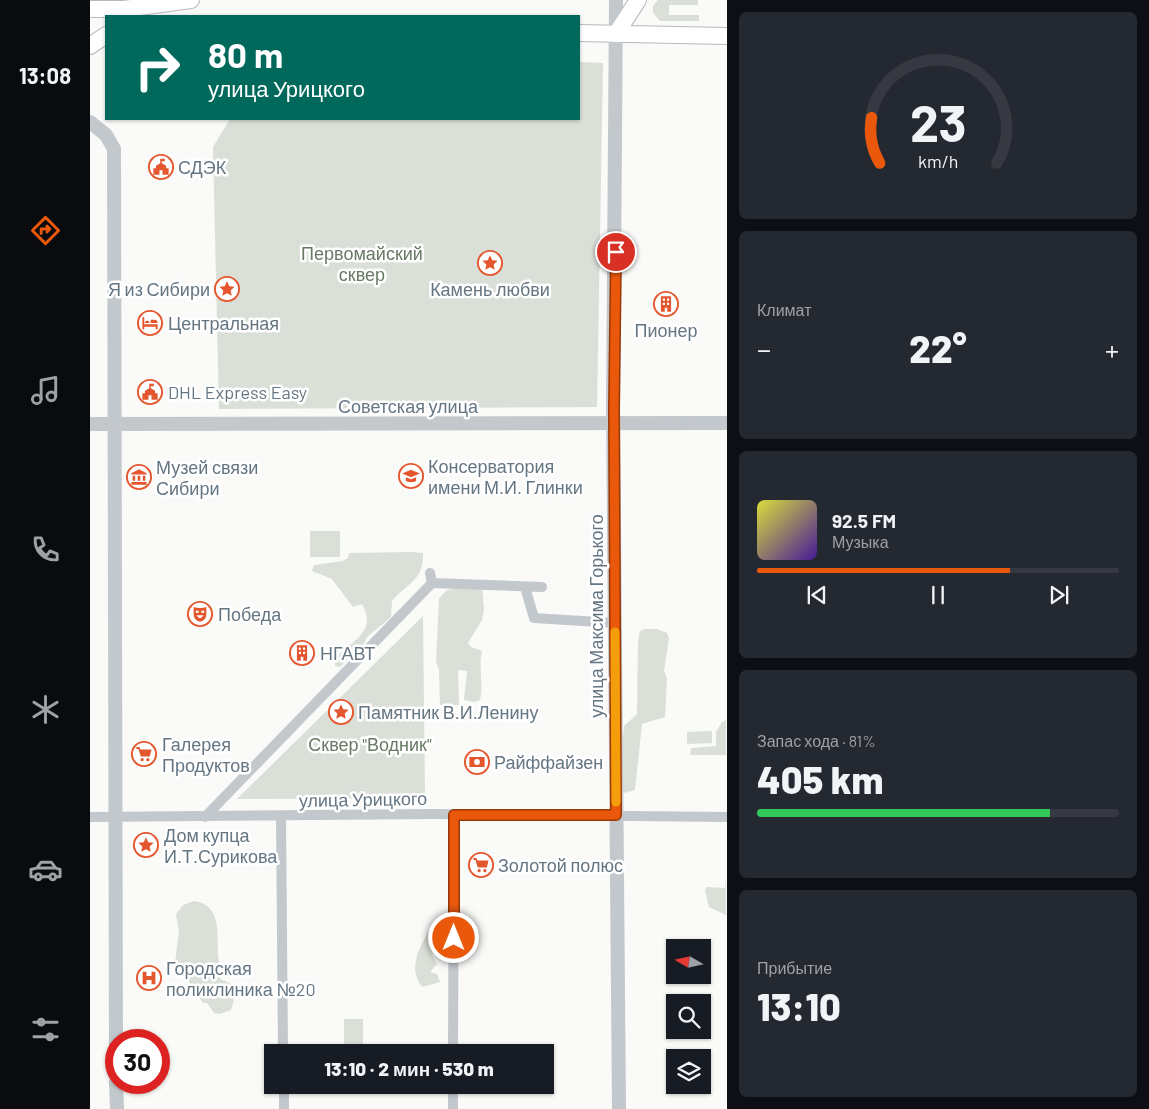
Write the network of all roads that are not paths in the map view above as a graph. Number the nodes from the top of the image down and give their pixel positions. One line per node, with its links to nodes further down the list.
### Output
1 (191, 0): 4 (main road)
2 (616, 0): 8 (street, улица Максима Горького)
3 (638, 0): 8 (main road)
4 (90, 9)
5 (90, 32): 7 (main road)
6 (580, 33): 8 (main road)
7 (105, 34)
8 (616, 34): 10 (main road); 16 (street, улица Максима Горького)
9 (105, 35): 11 (main road)
10 (726, 36)
11 (90, 46)
12 (90, 122): 15 (street)
13 (726, 423): 16 (street, Советская улица)
14 (90, 424): 15 (street, Советская улица)
15 (114, 424): 16 (street, Советская улица); 22 (street)
16 (614, 424): 19 (street, улица Максима Горького)
17 (525, 587): 18 (street); 19 (street); 25 (street)
18 (542, 587)
19 (615, 623): 21 (street, улица Максима Горького)
20 (454, 815): 21 (street, улица Урицкого); 23 (street, улица Урицкого); 29 (street)
21 (616, 815): 26 (street, улица Урицкого); 36 (street, улица Максима Горького)
22 (116, 816): 24 (street, улица Урицкого); 25 (street, улица Урицкого); 27 (street)
23 (281, 816): 25 (street, улица Урицкого); 28 (street)
24 (90, 817)
25 (205, 817)
26 (726, 817)
27 (116, 1029)
28 (283, 1044)
29 (453, 1044)
30 (116, 1094): 33 (street)
31 (284, 1094): 34 (street)
32 (453, 1094): 35 (street)
33 (117, 1109)
34 (284, 1109)
35 (453, 1109)
36 (619, 1109)

